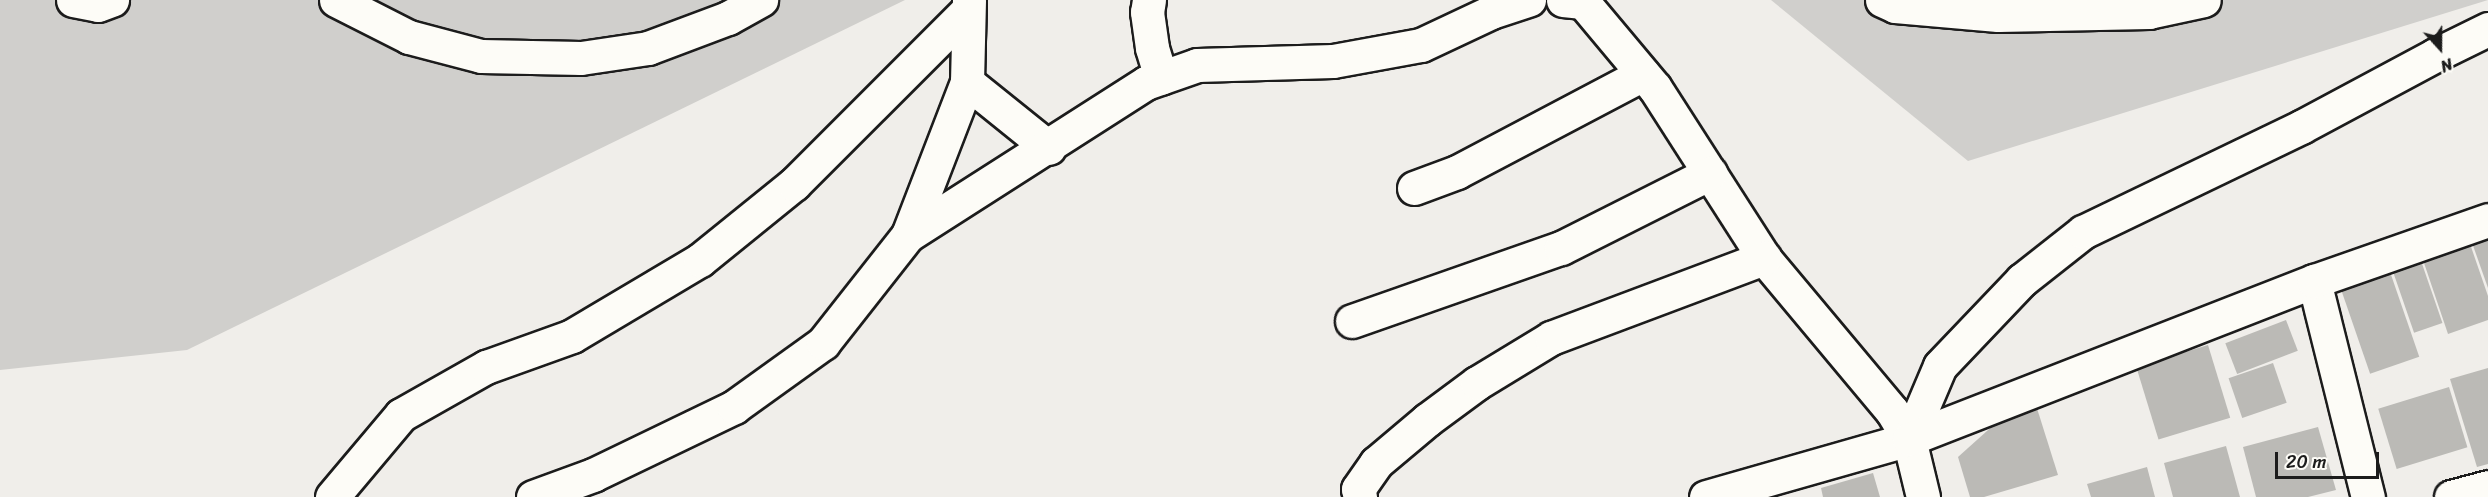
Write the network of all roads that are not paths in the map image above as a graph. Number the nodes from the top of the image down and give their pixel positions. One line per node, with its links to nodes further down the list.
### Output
1 (73, 0): 2 (street)
2 (112, 0)
3 (336, 0): 4 (street)
4 (761, 0)
5 (1149, 0): 13 (street)
6 (1529, 0): 13 (street)
7 (1563, 0): 12 (street)
8 (1882, 0): 9 (street)
9 (2204, 0)
10 (968, 6): 14 (street); 25 (street)
11 (2488, 29): 23 (street)
12 (1643, 74): 16 (street); 17 (street)
13 (1161, 78): 15 (street)
14 (967, 82): 15 (street); 19 (street)
15 (1048, 148): 19 (street)
16 (1710, 173): 20 (street); 22 (street)
17 (1414, 188)
18 (2488, 220): 21 (street)
19 (909, 235): 26 (street)
20 (1764, 258): 23 (street); 27 (street)
21 (2314, 280): 23 (street); 30 (street)
22 (1352, 321)
23 (1909, 438): 28 (street); 29 (street)
24 (2488, 487): 31 (street)
25 (332, 497)
26 (533, 497)
27 (1360, 497)
28 (1706, 497)
29 (1923, 497)
30 (2368, 497)
31 (2451, 497)

